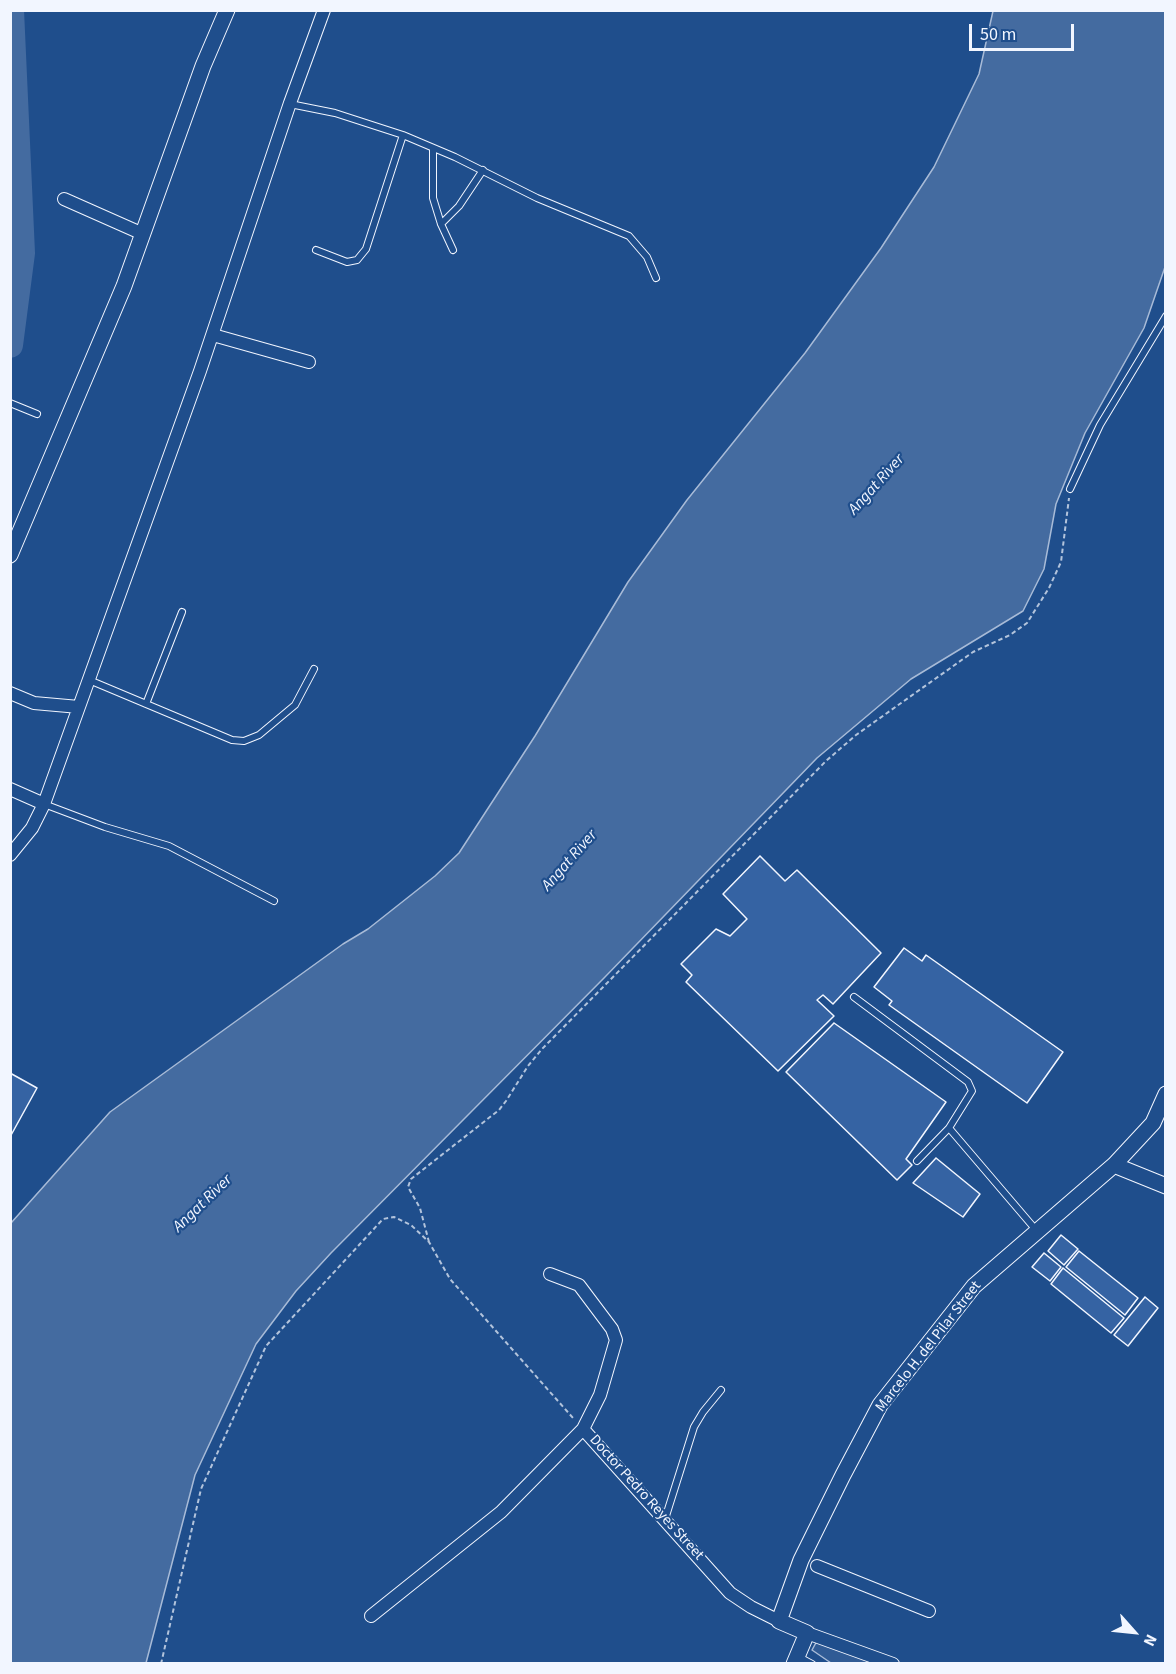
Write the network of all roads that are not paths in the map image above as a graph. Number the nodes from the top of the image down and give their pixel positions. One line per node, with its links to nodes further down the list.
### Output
1 (227, 10): 9 (street)
2 (324, 10): 3 (street)
3 (290, 104): 4 (lane); 14 (street)
4 (403, 135): 5 (lane); 10 (lane)
5 (433, 148): 6 (lane); 8 (lane)
6 (483, 170): 8 (lane); 12 (lane)
7 (64, 198): 9 (street)
8 (441, 224): 11 (lane)
9 (144, 234): 19 (street)
10 (316, 250)
11 (453, 250)
12 (656, 278)
13 (1166, 316): 18 (lane)
14 (213, 334): 15 (street); 22 (street)
15 (309, 363)
16 (10, 403): 17 (lane)
17 (37, 414)
18 (1070, 489)
19 (10, 555)
20 (182, 612): 24 (lane)
21 (314, 669): 24 (lane)
22 (88, 680): 24 (lane); 25 (street)
23 (10, 693): 25 (street)
24 (146, 704)
25 (80, 707): 27 (street)
26 (10, 789): 27 (street)
27 (44, 804): 28 (street); 29 (lane)
28 (10, 855)
29 (274, 901)
30 (854, 997): 32 (lane)
31 (1166, 1094): 34 (street, Marcelo H. del Pilar Street)
32 (949, 1128): 33 (lane); 36 (lane)
33 (917, 1161)
34 (1114, 1165): 35 (street); 36 (street, Marcelo H. del Pilar Street)
35 (1166, 1186)
36 (1037, 1232): 41 (street, Marcelo H. del Pilar Street)
37 (550, 1274): 39 (street)
38 (721, 1390): 40 (lane)
39 (583, 1429): 40 (street, Doctor Pedro Reyes Street); 43 (street, Doctor Pedro Reyes Street)
40 (665, 1519): 44 (street, Doctor Pedro Reyes Street)
41 (810, 1563): 42 (street); 44 (street, Marcelo H. del Pilar Street)
42 (928, 1611)
43 (371, 1616)
44 (779, 1621): 45 (street, Doctor Pedro Reyes Street)
45 (807, 1633): 46 (street); 48 (street, Doctor Pedro Reyes Street)
46 (795, 1659): 47 (lane)
47 (812, 1664)
48 (893, 1664)

